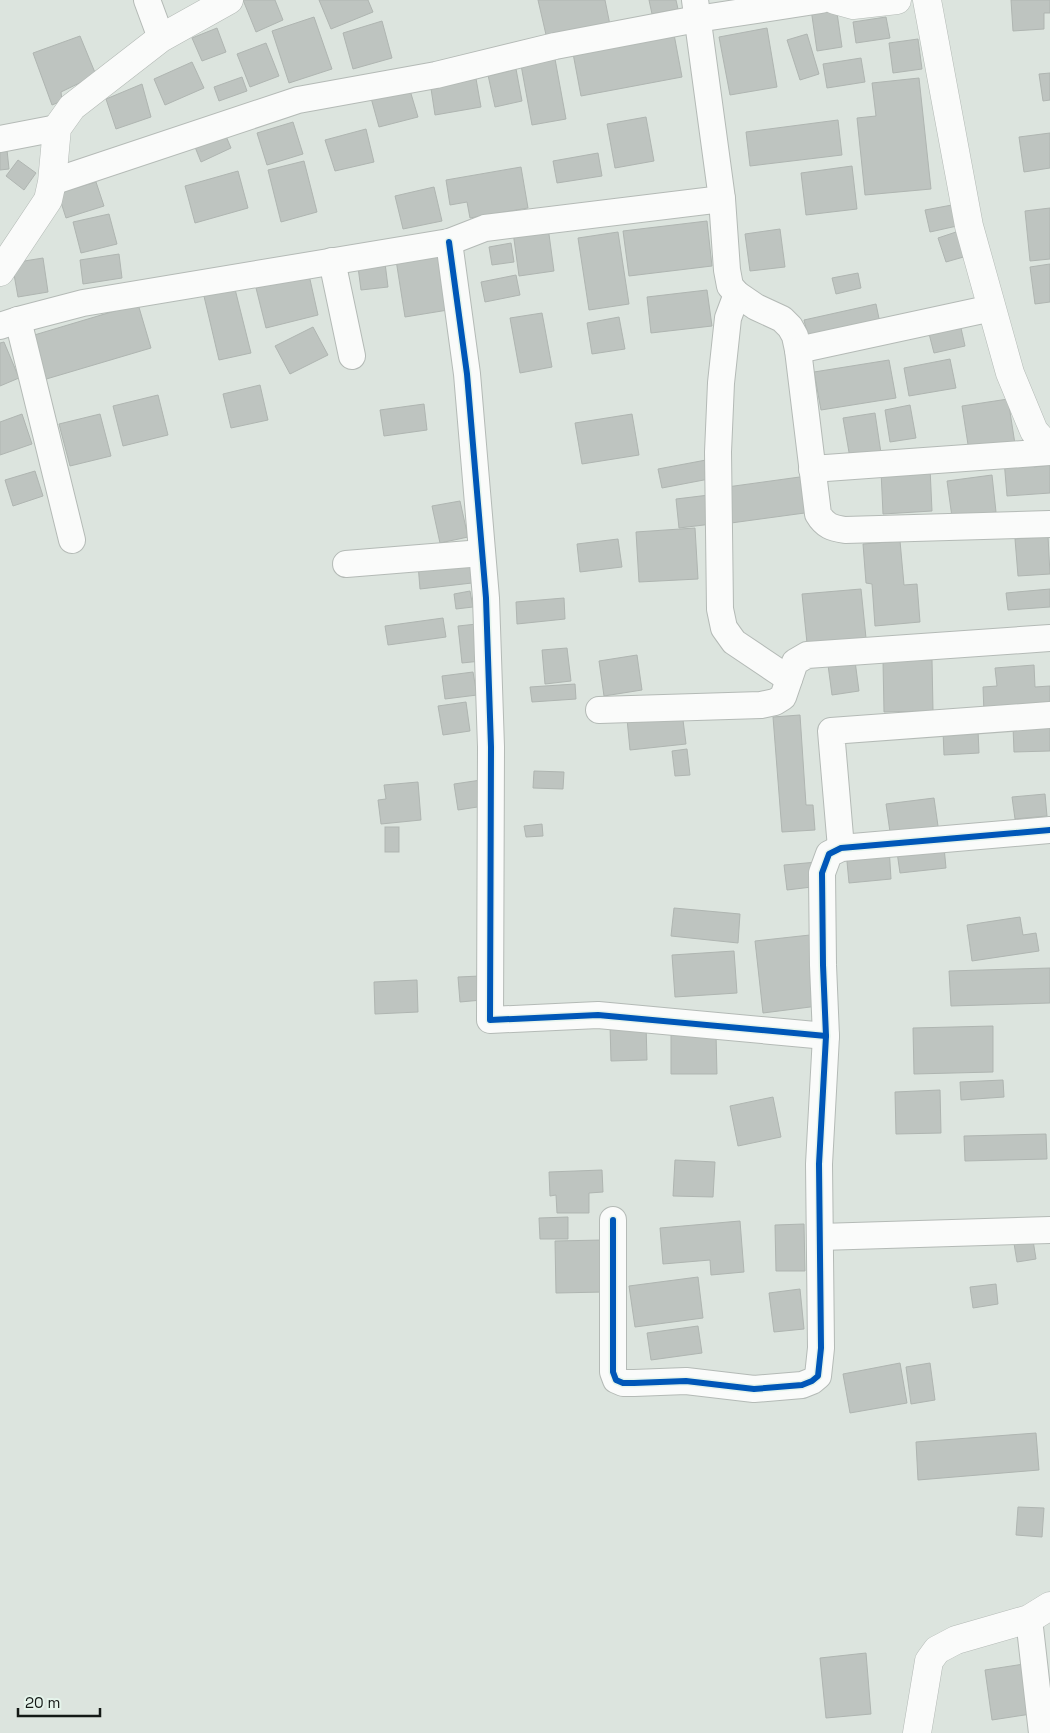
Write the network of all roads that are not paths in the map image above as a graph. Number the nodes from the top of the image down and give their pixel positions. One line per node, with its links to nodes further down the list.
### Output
1 (147, 0): 8 (street)
2 (229, 0): 8 (main road)
3 (821, 0): 7 (street)
4 (835, 0): 5 (main road)
5 (897, 0)
6 (927, 0): 17 (main road)
7 (696, 10): 11 (street); 12 (street)
8 (161, 38): 9 (main road)
9 (57, 128): 10 (street); 11 (main road)
10 (0, 139)
11 (52, 182): 15 (main road)
12 (722, 200): 13 (street); 16 (street)
13 (449, 242): 14 (street); 25 (street)
14 (332, 261): 18 (street); 20 (street)
15 (0, 272)
16 (737, 294): 19 (street); 28 (street)
17 (992, 308): 19 (street); 21 (main road)
18 (9, 323): 24 (street)
19 (798, 350): 22 (street)
20 (352, 356)
21 (1046, 440): 22 (street)
22 (812, 469): 23 (street)
23 (1050, 524)
24 (72, 540)
25 (482, 553): 26 (street); 33 (street)
26 (346, 564)
27 (1050, 638): 28 (street)
28 (789, 679): 29 (street)
29 (599, 710)
30 (1050, 715): 32 (street)
31 (1050, 830): 32 (street)
32 (841, 848): 33 (street)
33 (826, 1036): 36 (street)
34 (613, 1220): 36 (street)
35 (1050, 1230): 36 (street)
36 (820, 1237)
37 (1039, 1613): 38 (main road); 39 (street)
38 (917, 1733)
39 (1042, 1733)

